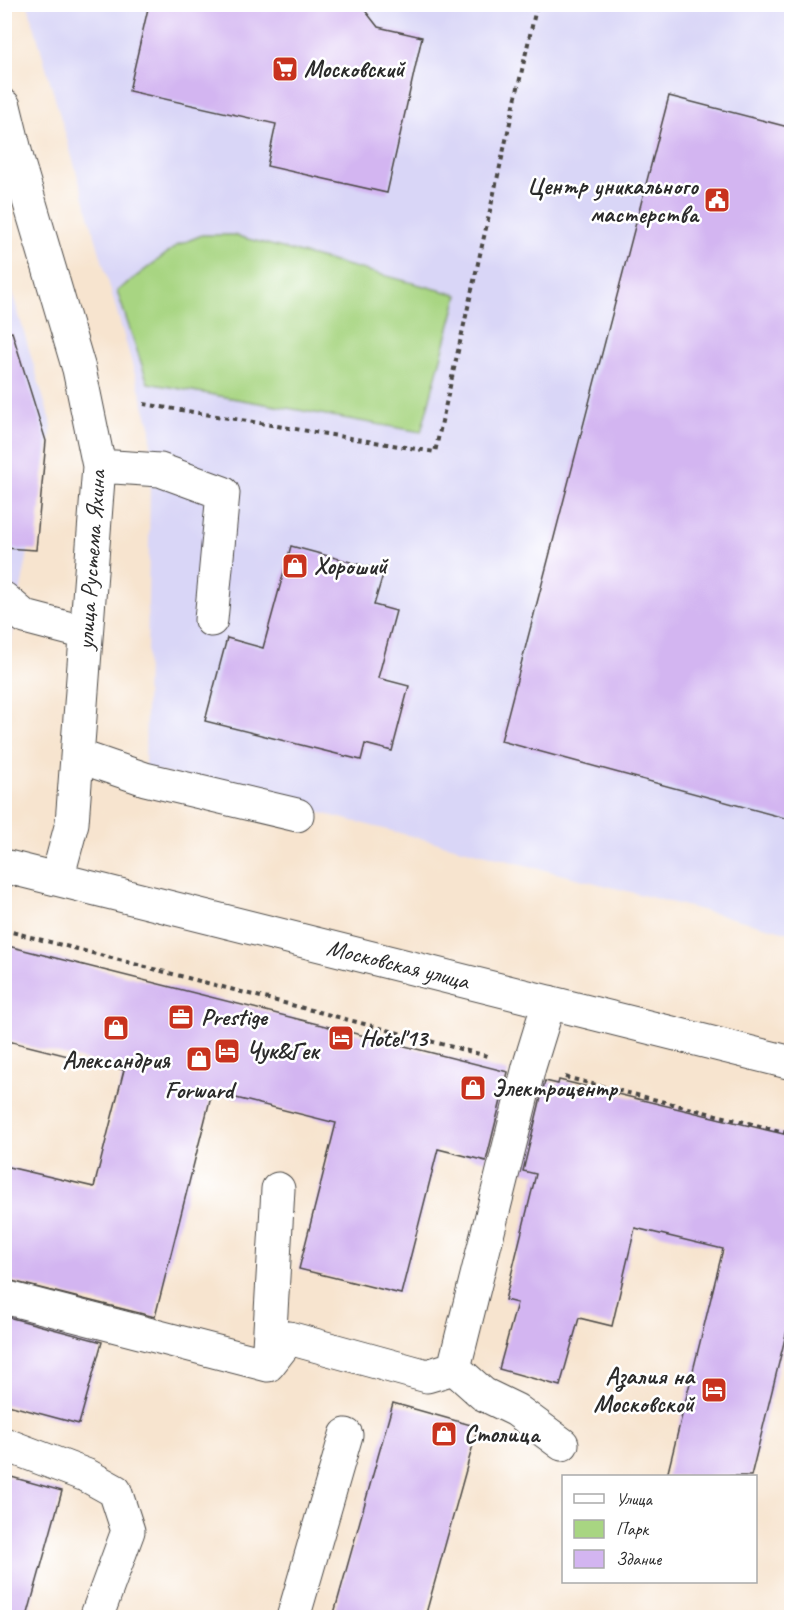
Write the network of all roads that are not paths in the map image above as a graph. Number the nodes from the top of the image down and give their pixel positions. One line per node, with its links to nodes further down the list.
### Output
1 (4, 106): 2 (street, улица Рустема Яхина)
2 (99, 466): 4 (street); 5 (street, улица Рустема Яхина)
3 (4, 599): 5 (street)
4 (211, 620)
5 (86, 633): 6 (street, улица Рустема Яхина)
6 (78, 756): 7 (street); 9 (street, улица Рустема Яхина)
7 (297, 814)
8 (4, 866): 9 (street, Московская улица)
9 (57, 879): 10 (street, Московская улица)
10 (549, 1002): 11 (street, Московская улица); 15 (street)
11 (792, 1063)
12 (278, 1189): 14 (street)
13 (4, 1297): 14 (street)
14 (268, 1365): 15 (street)
15 (454, 1368): 18 (street)
16 (346, 1434): 20 (street)
17 (4, 1444): 19 (street)
18 (562, 1444)
19 (96, 1617)
20 (293, 1617)

